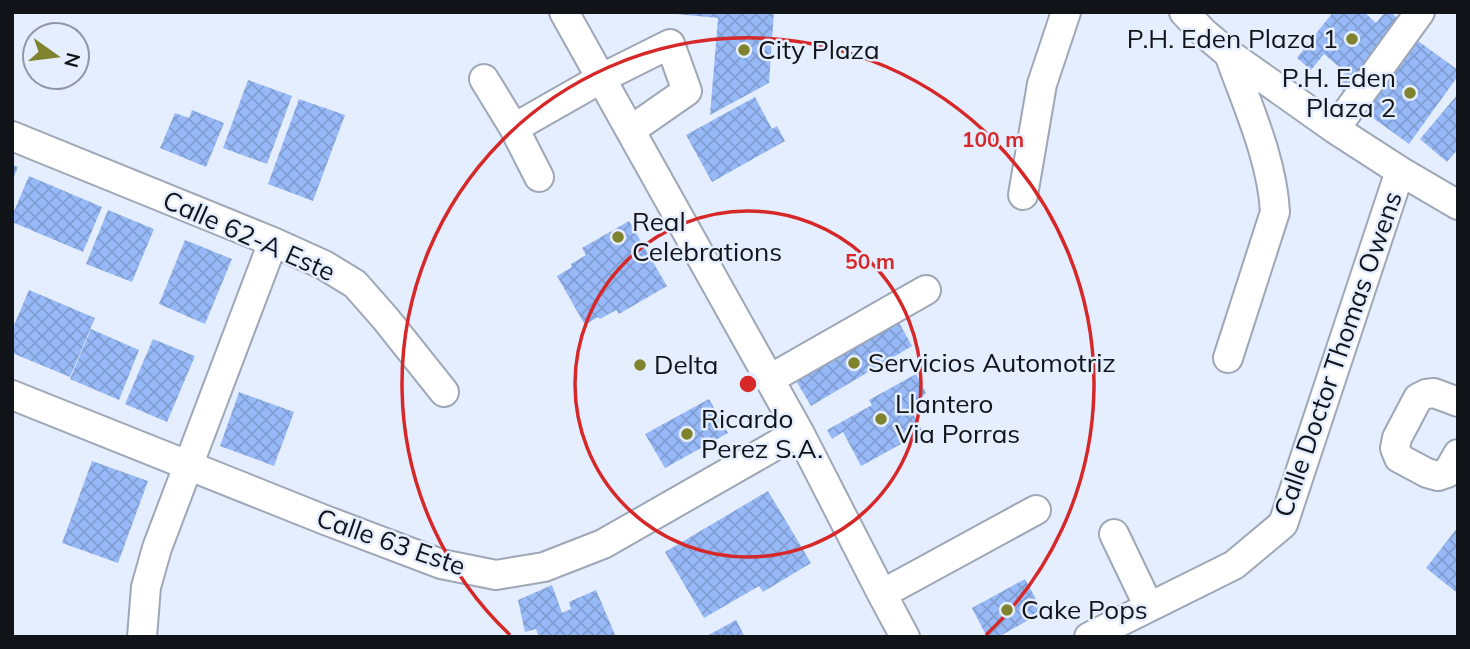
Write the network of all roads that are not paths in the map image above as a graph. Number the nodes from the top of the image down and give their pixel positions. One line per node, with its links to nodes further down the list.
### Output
1 (564, 12): 6 (street)
2 (1066, 12): 14 (street)
3 (1184, 12): 5 (street)
4 (1420, 12): 9 (street)
5 (1228, 54): 9 (street); 18 (street)
6 (602, 78): 8 (street); 10 (street); 10 (street)
7 (484, 79): 8 (street)
8 (514, 128): 13 (street)
9 (1335, 129): 12 (street)
10 (631, 130): 19 (street)
11 (12, 136): 16 (street, Calle 62-A Este)
12 (1400, 171): 15 (street); 29 (street, Calle Doctor Thomas Owens)
13 (540, 177)
14 (1024, 195)
15 (1458, 205)
16 (273, 242): 20 (street, Calle 62-A Este); 25 (street)
17 (926, 289): 19 (street)
18 (1228, 358)
19 (770, 379): 23 (street)
20 (444, 393)
21 (12, 395): 25 (street, Calle 63 Este)
22 (1458, 402): 24 (street)
23 (799, 432): 25 (street, Calle 63 Este); 28 (street)
24 (1458, 454)
25 (188, 464): 31 (street)
26 (1036, 510): 28 (street)
27 (1114, 534): 29 (street)
28 (882, 594): 30 (street)
29 (1149, 607): 32 (street, Calle Doctor Thomas Owens)
30 (897, 633)
31 (142, 637)
32 (1089, 637)

